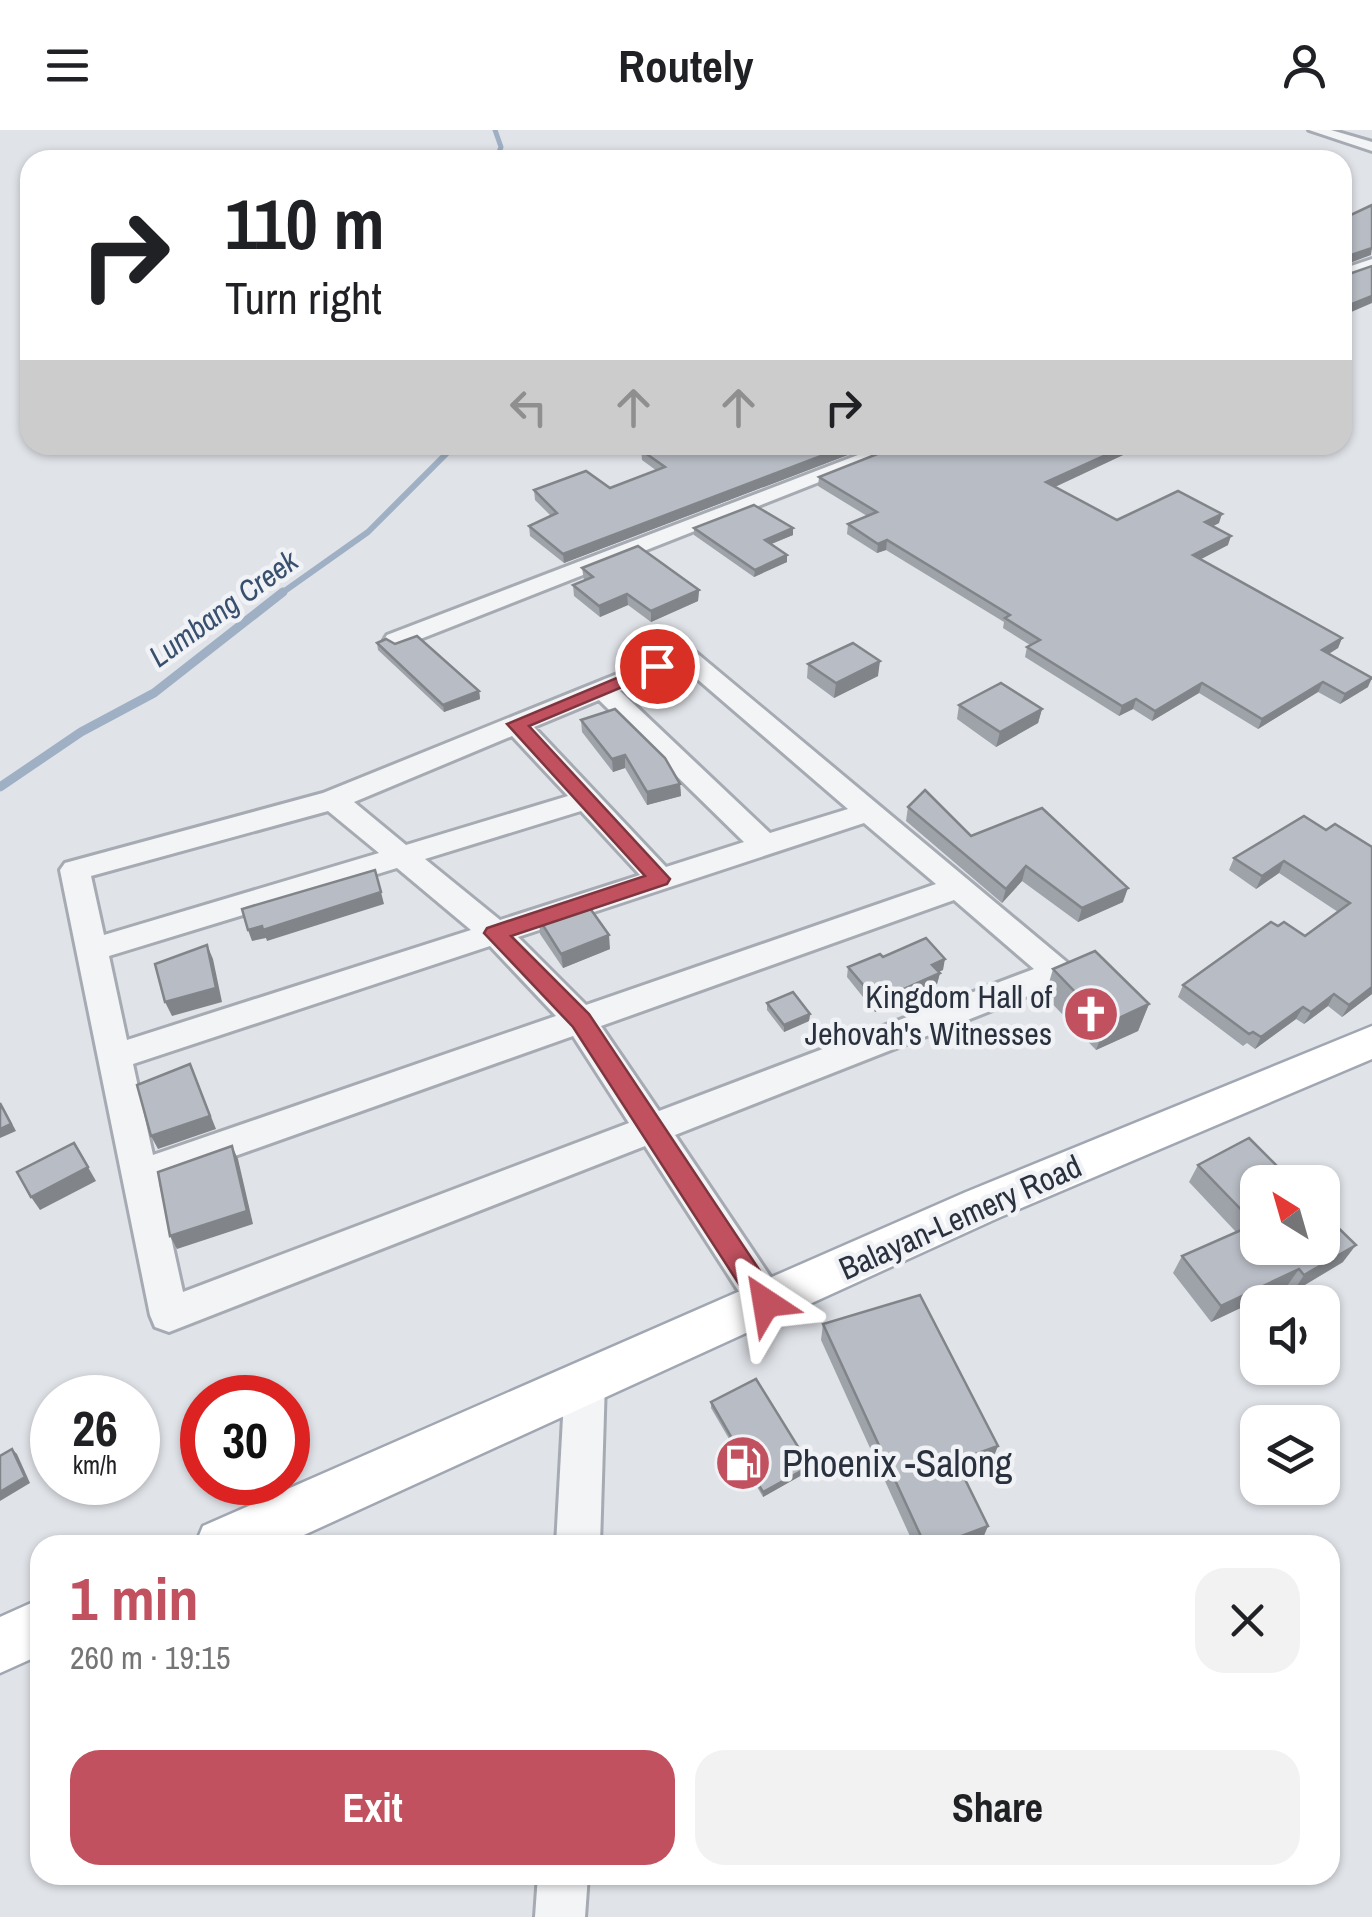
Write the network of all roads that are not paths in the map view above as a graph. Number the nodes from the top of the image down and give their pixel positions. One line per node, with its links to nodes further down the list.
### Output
1 (1316, 130): 2 (street)
2 (1372, 148)
3 (877, 455): 4 (street)
4 (396, 640)
5 (603, 689): 6 (street); 9 (street); 10 (street)
6 (516, 724): 7 (street); 8 (street)
7 (333, 800): 11 (street); 15 (street)
8 (584, 800): 11 (street); 12 (street)
9 (870, 811): 10 (street); 13 (street)
10 (765, 845): 12 (street)
11 (401, 856): 14 (street); 15 (street)
12 (660, 879): 14 (street)
13 (960, 888): 16 (street); 19 (street)
14 (495, 933): 16 (street); 18 (street)
15 (92, 950): 18 (street)
16 (581, 1020): 19 (street); 20 (street)
17 (1372, 1042): 21 (main road, Balayan-Lemery Road)
18 (114, 1058): 20 (street)
19 (654, 1129): 20 (street); 21 (street)
20 (139, 1175)
21 (766, 1303): 22 (main road, Balayan-Lemery Road)
22 (586, 1381): 23 (main road, Balayan-Lemery Road); 24 (street)
23 (244, 1535)
24 (578, 1535)
25 (30, 1632): 26 (main road)
26 (0, 1645)
27 (562, 1885): 28 (street)
28 (560, 1917)

